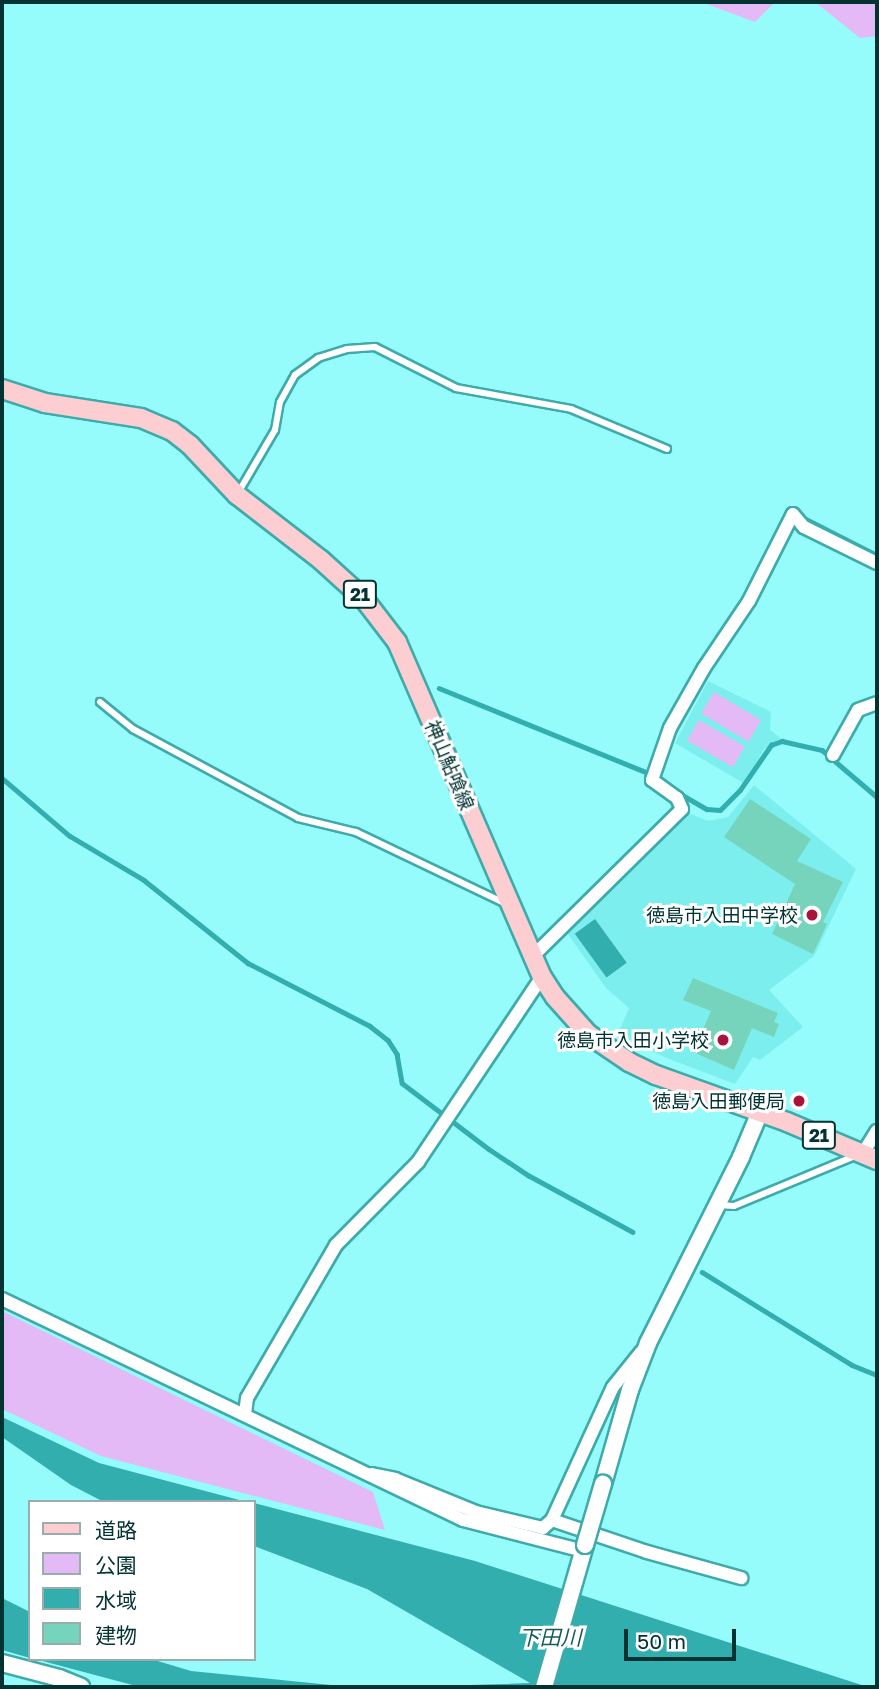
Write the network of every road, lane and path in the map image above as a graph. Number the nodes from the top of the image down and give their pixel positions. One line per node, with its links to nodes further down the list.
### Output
1 (2, 389): 3 (main road, 神山鮎喰線 / 21)
2 (667, 449): 3 (lane)
3 (237, 495): 8 (main road, 神山鮎喰線 / 21)
4 (877, 563): 9 (street)
5 (100, 702): 8 (lane)
6 (877, 703): 7 (street)
7 (833, 755)
8 (511, 906): 9 (main road, 神山鮎喰線 / 21)
9 (533, 956): 10 (main road, 神山鮎喰線 / 21)
10 (542, 977): 11 (main road, 神山鮎喰線 / 21); 17 (street)
11 (760, 1112): 13 (main road, 神山鮎喰線 / 21); 14 (street)
12 (877, 1131): 13 (street)
13 (870, 1156): 14 (lane)
14 (717, 1205): 16 (street)
15 (2, 1299): 17 (street)
16 (648, 1344): 19 (street); 20 (street, bridge)
17 (245, 1414): 18 (street)
18 (365, 1475): 19 (street); 20 (street)
19 (552, 1520): 21 (street)
20 (584, 1550): 24 (street)
21 (741, 1578)
22 (2, 1663): 23 (street)
23 (81, 1687)
24 (544, 1687)

